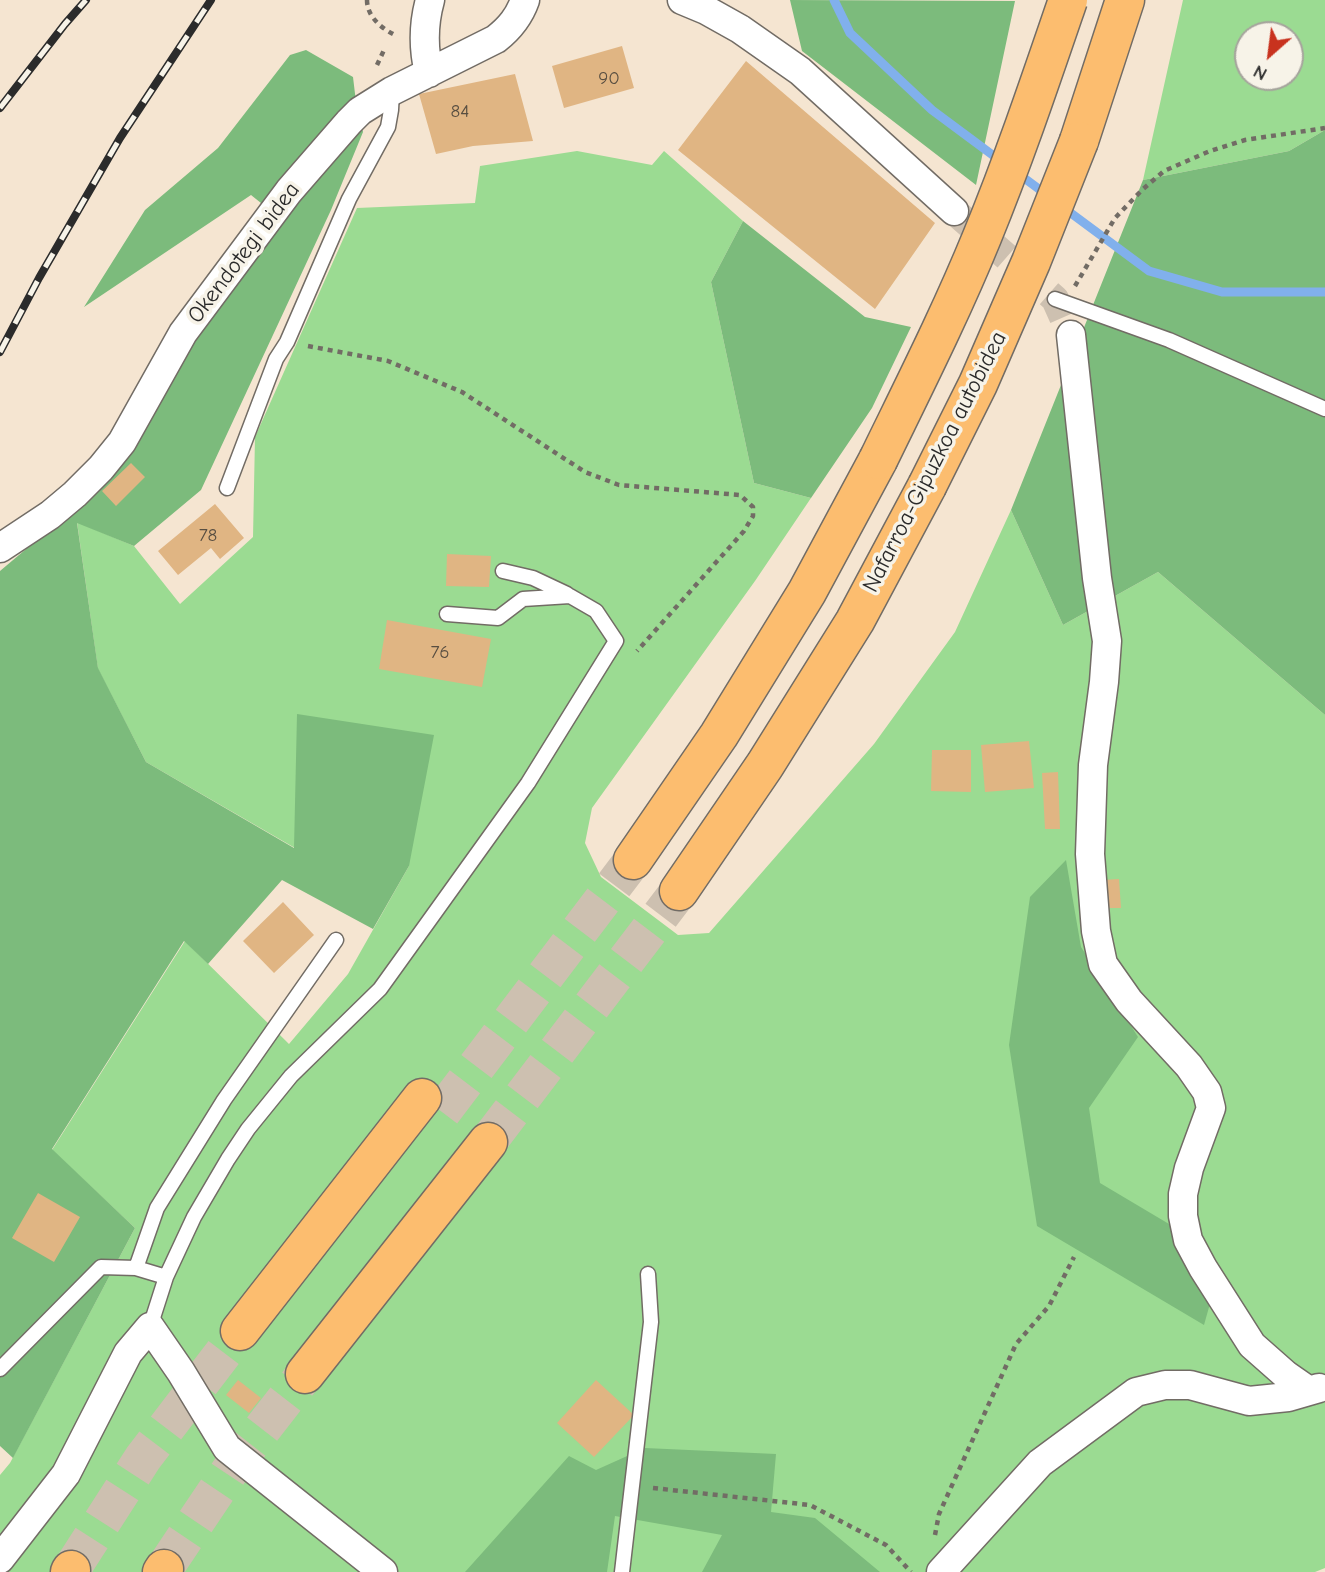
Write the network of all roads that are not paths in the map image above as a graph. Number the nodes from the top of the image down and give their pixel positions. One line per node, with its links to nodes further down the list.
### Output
1 (430, 0): 6 (street)
2 (525, 0): 6 (street, Okendotegi bidea)
3 (682, 0): 8 (street)
4 (1069, 0): 17 (highway, bridge)
5 (1125, 0): 18 (highway, Nafarroa-Gipuzkoa autobidea, bridge)
6 (429, 73): 7 (street, Okendotegi bidea)
7 (392, 92): 12 (lane); 13 (street, Okendotegi bidea)
8 (954, 211)
9 (1055, 299): 11 (lane)
10 (1071, 335): 29 (street)
11 (1325, 409)
12 (227, 488)
13 (0, 548)
14 (503, 571): 15 (lane)
15 (570, 596): 16 (lane); 24 (lane)
16 (447, 614)
17 (623, 853)
18 (679, 891)
19 (336, 940): 22 (lane)
20 (432, 1105): 26 (highway)
21 (488, 1142): 28 (highway)
22 (136, 1268): 24 (lane); 27 (lane)
23 (648, 1274): 32 (lane)
24 (166, 1277): 25 (lane)
25 (150, 1327): 30 (street); 31 (street)
26 (249, 1337)
27 (0, 1369)
28 (305, 1374)
29 (1317, 1389): 33 (street)
30 (0, 1559)
31 (383, 1572)
32 (622, 1572)
33 (941, 1572)

